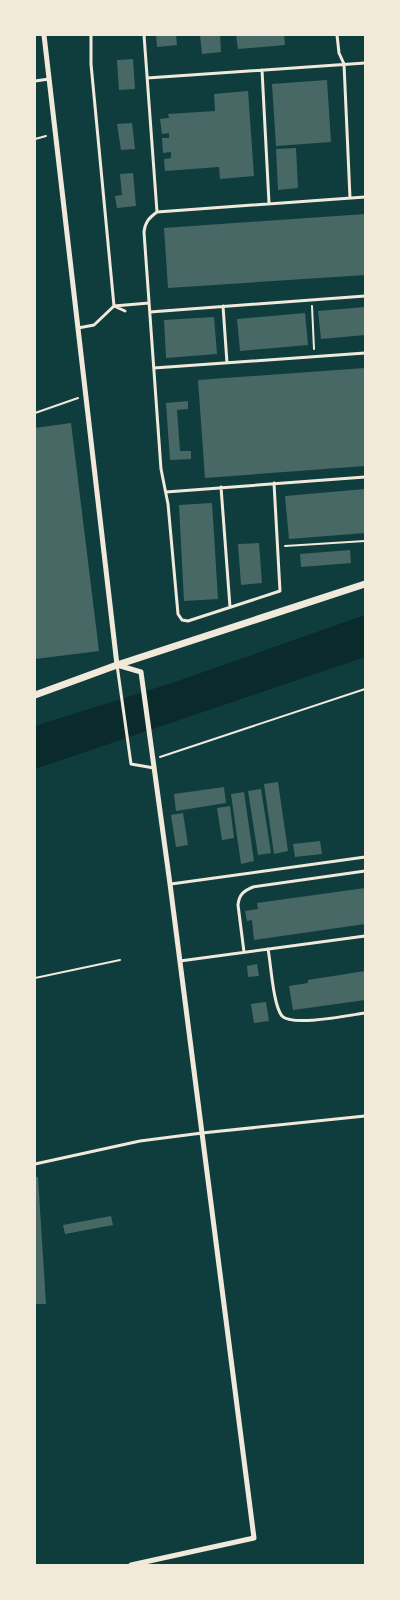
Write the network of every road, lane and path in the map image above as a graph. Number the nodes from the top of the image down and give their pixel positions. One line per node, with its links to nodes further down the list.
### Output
1 (44, 35): 9 (street)
2 (91, 35): 20 (lane)
3 (144, 35): 8 (lane)
4 (337, 35): 6 (lane)
5 (365, 62): 6 (lane)
6 (344, 64): 7 (lane); 14 (lane)
7 (262, 70): 8 (lane); 15 (lane)
8 (147, 78): 16 (lane)
9 (49, 79): 10 (lane); 11 (street)
10 (35, 81)
11 (56, 133): 12 (path); 24 (street)
12 (35, 139)
13 (365, 197): 14 (lane)
14 (350, 198): 15 (lane)
15 (269, 203): 16 (lane)
16 (157, 212): 19 (lane)
17 (365, 296): 18 (lane)
18 (311, 300): 21 (lane); 26 (path)
19 (149, 303): 20 (lane); 23 (lane)
20 (114, 306): 22 (lane); 24 (lane)
21 (223, 306): 23 (lane); 27 (lane)
22 (124, 311)
23 (150, 312): 28 (lane)
24 (78, 328): 29 (street)
25 (365, 353): 26 (lane)
26 (315, 356): 27 (lane)
27 (227, 363): 28 (lane)
28 (154, 368): 34 (lane)
29 (86, 396): 30 (path); 39 (street)
30 (35, 413)
31 (365, 477): 32 (lane)
32 (274, 483): 33 (lane); 36 (lane)
33 (221, 487): 34 (lane); 38 (lane)
34 (166, 492): 38 (lane)
35 (365, 540): 36 (path)
36 (278, 546): 38 (lane)
37 (365, 584): 39 (street)
38 (230, 607)
39 (117, 665): 41 (street); 42 (street); 43 (lane)
40 (365, 689): 42 (path)
41 (35, 695)
42 (153, 759): 43 (street)
43 (154, 768): 46 (street)
44 (365, 856): 46 (lane)
45 (365, 871): 49 (lane)
46 (170, 884): 51 (street)
47 (365, 936): 48 (lane)
48 (268, 949): 49 (lane); 53 (lane)
49 (244, 952): 51 (lane)
50 (120, 960): 52 (path)
51 (180, 961): 55 (street)
52 (35, 978)
53 (365, 1013)
54 (365, 1116): 55 (lane)
55 (202, 1133): 56 (lane); 57 (street)
56 (35, 1164)
57 (131, 1565)

